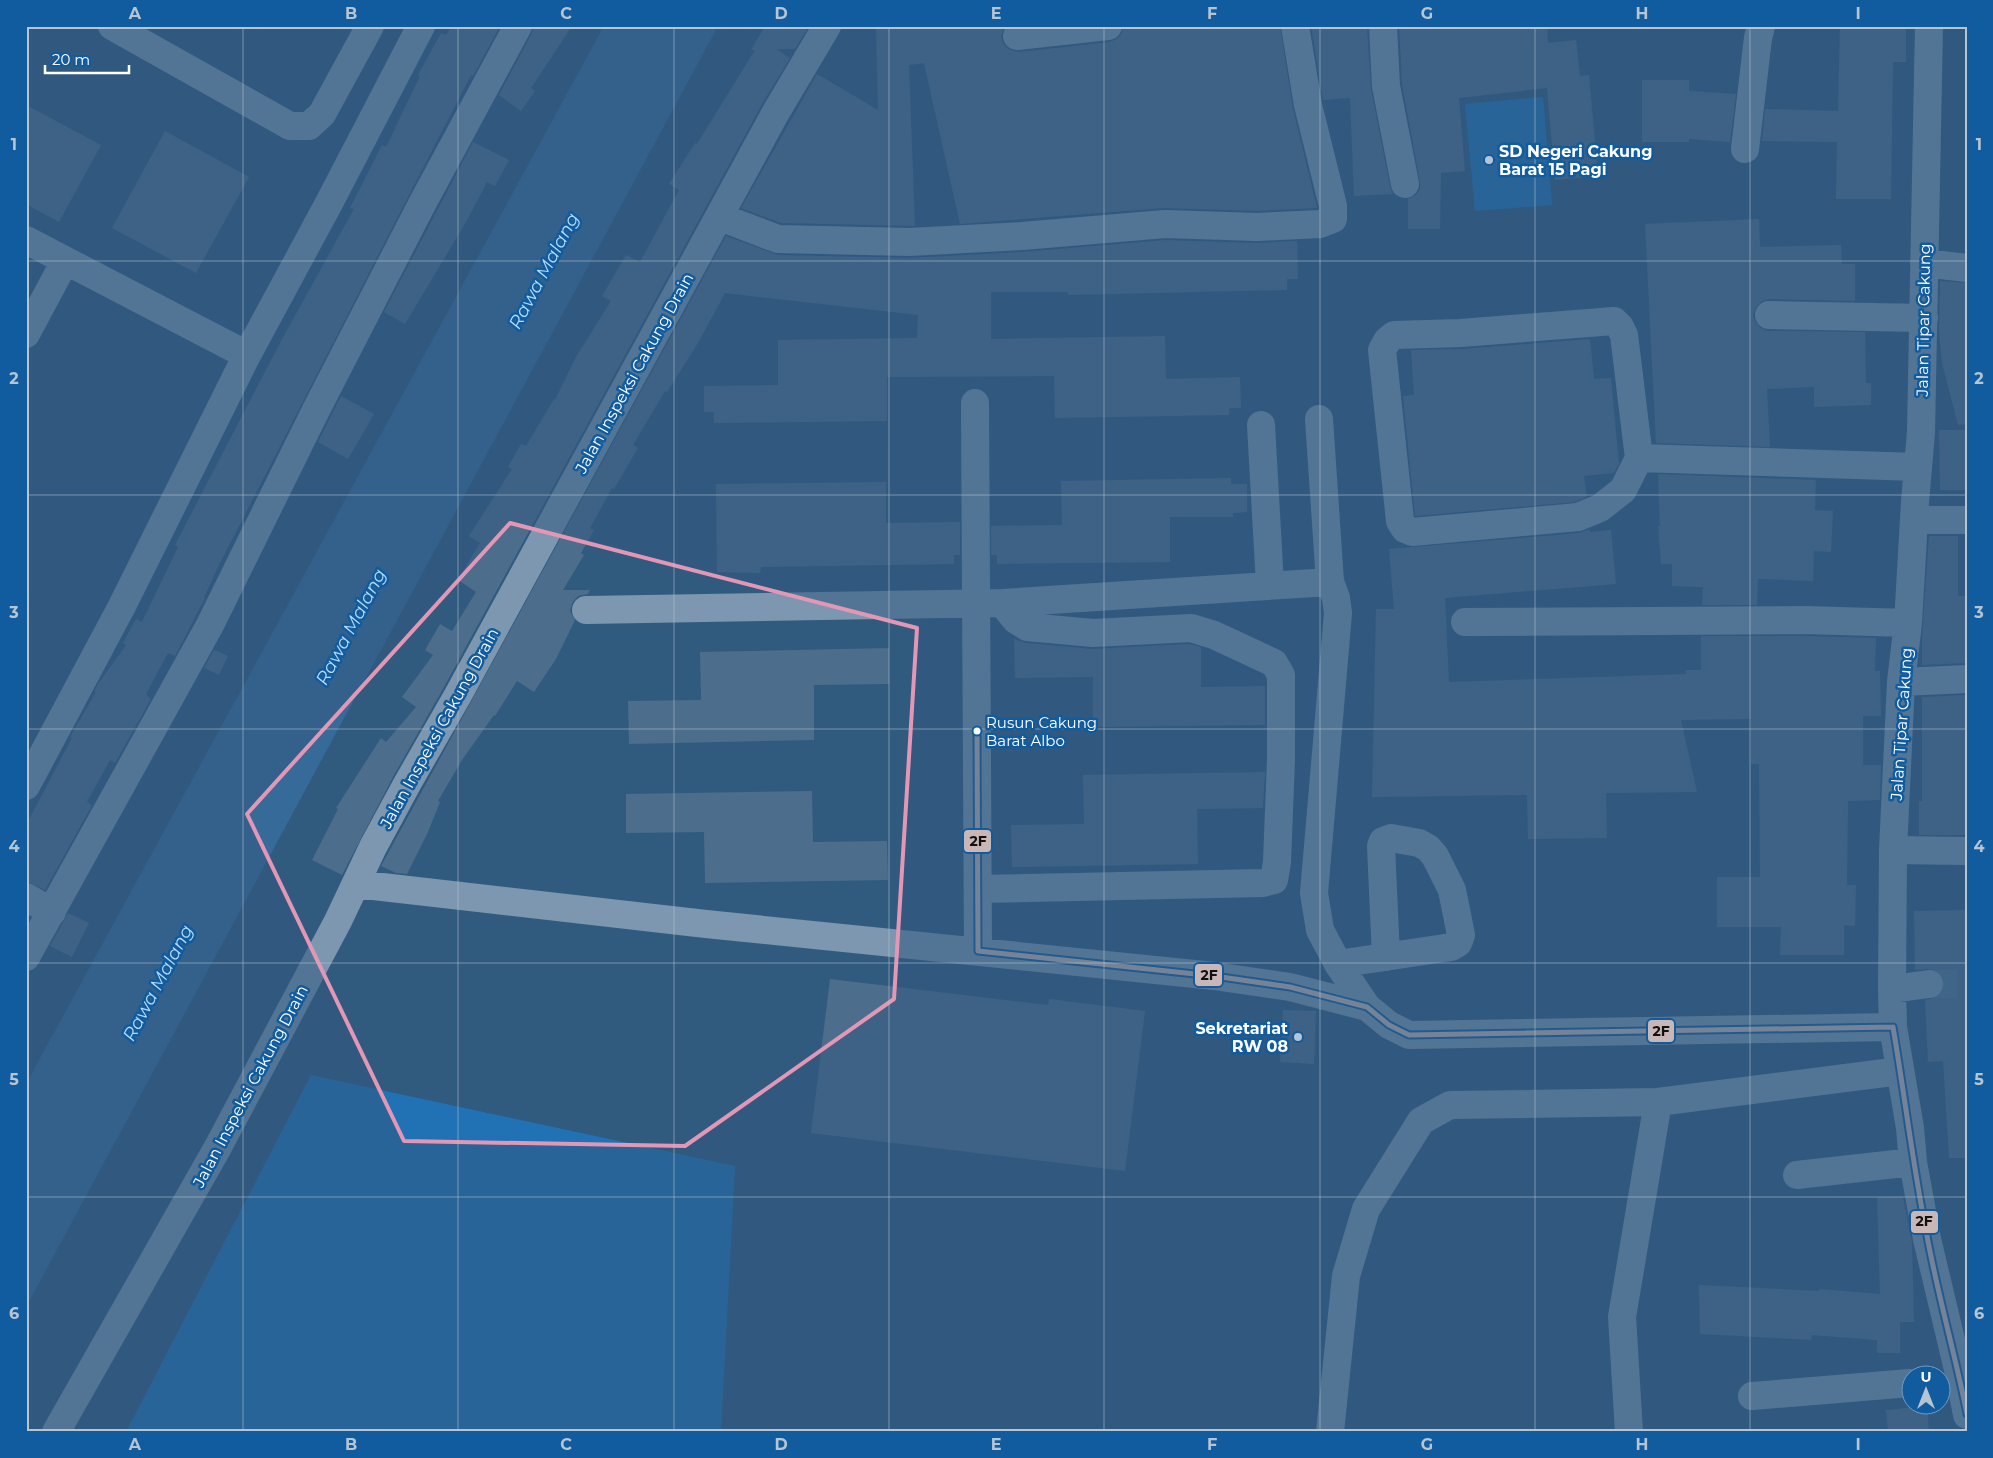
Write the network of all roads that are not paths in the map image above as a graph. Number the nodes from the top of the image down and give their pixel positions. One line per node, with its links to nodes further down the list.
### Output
1 (112, 26): 10 (street)
2 (421, 26): 22 (street)
3 (518, 26): 44 (street)
4 (827, 26): 14 (street, Jalan Inspeksi Cakung Drain)
5 (1108, 26): 11 (street)
6 (1295, 26): 14 (street)
7 (1383, 26): 13 (street)
8 (1761, 26): 12 (street)
9 (1929, 26): 17 (street, Jalan Tipar Cakung)
10 (361, 29)
11 (1017, 36)
12 (1745, 149)
13 (1405, 184)
14 (720, 217): 41 (street, Jalan Inspeksi Cakung Drain)
15 (26, 240): 16 (street)
16 (64, 261): 21 (street); 22 (street)
17 (1924, 263): 18 (street); 20 (street, Jalan Tipar Cakung)
18 (1967, 268)
19 (1768, 315): 20 (street)
20 (1924, 318): 27 (street, Jalan Tipar Cakung)
21 (26, 334)
22 (247, 355): 38 (street)
23 (975, 403): 32 (street)
24 (1319, 419): 30 (street)
25 (1261, 424): 31 (street)
26 (1639, 458): 26 (street); 27 (street)
27 (1917, 467): 28 (street, Jalan Tipar Cakung)
28 (1914, 520): 29 (street); 35 (street, Jalan Tipar Cakung)
29 (1967, 520)
30 (1330, 582): 31 (street); 48 (street)
31 (1270, 585): 32 (street)
32 (989, 603): 33 (street); 42 (street); 42 (street)
33 (586, 610)
34 (1466, 622): 35 (street)
35 (1908, 623): 37 (street, Jalan Tipar Cakung)
36 (1967, 679): 37 (street)
37 (1900, 682): 39 (street, Jalan Tipar Cakung)
38 (26, 786)
39 (1893, 850): 40 (street); 50 (street, Jalan Tipar Cakung)
40 (1967, 851)
41 (356, 884): 45 (street); 62 (street, Jalan Inspeksi Cakung Drain)
42 (978, 889): 45 (street)
43 (26, 897): 44 (street)
44 (52, 912): 46 (street)
45 (978, 951): 51 (street)
46 (26, 957)
47 (1386, 957): 48 (street)
48 (1338, 964): 51 (street)
49 (1929, 984): 50 (street)
50 (1892, 989): 52 (street, Jalan Tipar Cakung)
51 (1367, 1007): 52 (street)
52 (1893, 1027): 53 (street, Jalan Tipar Cakung)
53 (1900, 1071): 54 (street); 55 (street, Jalan Tipar Cakung)
54 (1658, 1102): 63 (street); 64 (street)
55 (1913, 1162): 56 (street); 57 (street, Jalan Tipar Cakung)
56 (1797, 1175)
57 (1955, 1308): 58 (street, Jalan Tipar Cakung)
58 (1950, 1379): 61 (street, Jalan Tipar Cakung)
59 (1900, 1384): 60 (street)
60 (1752, 1396)
61 (1967, 1415)
62 (56, 1432)
63 (1330, 1432)
64 (1629, 1432)

